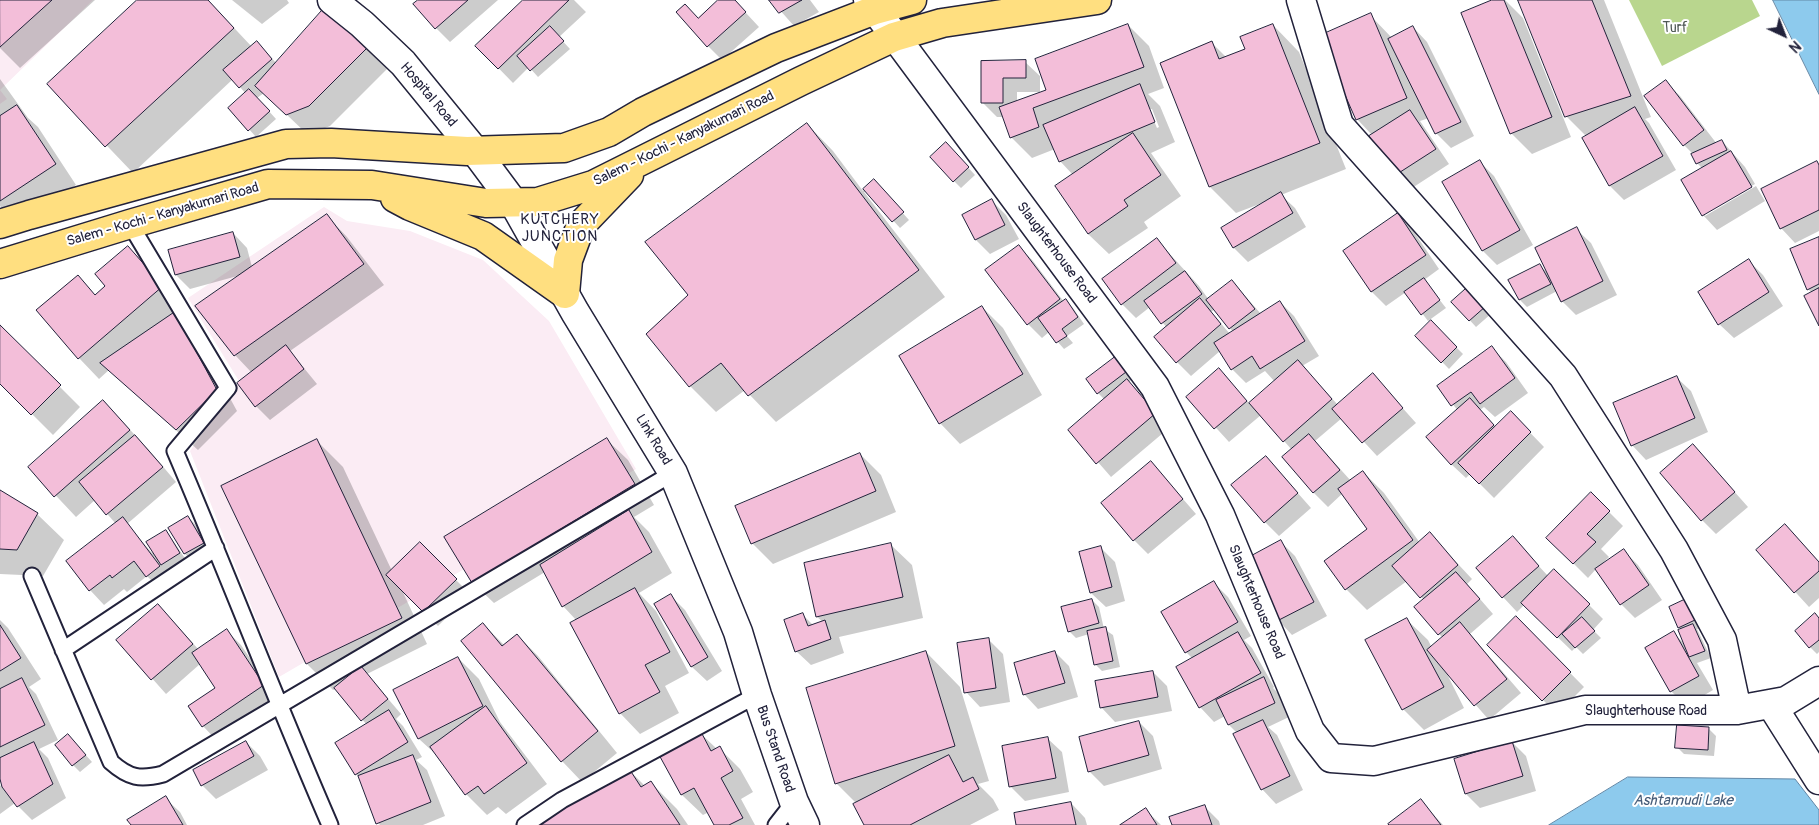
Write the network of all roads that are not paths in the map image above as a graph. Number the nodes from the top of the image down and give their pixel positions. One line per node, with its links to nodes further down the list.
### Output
1 (332, 0): 7 (street, Hospital Road)
2 (912, 0): 5 (main road)
3 (1097, 0): 6 (main road, Salem - Kochi - Kanyakumari Road)
4 (1301, 0): 23 (street)
5 (872, 5): 6 (street, Slaughterhouse Road); 7 (main road)
6 (894, 37): 8 (main road, Salem - Kochi - Kanyakumari Road); 23 (street, Slaughterhouse Road)
7 (475, 151): 10 (street, Hospital Road); 11 (main road)
8 (644, 160): 10 (main road, Salem - Kochi - Kanyakumari Road); 14 (main road)
9 (372, 185): 10 (main road, Salem - Kochi - Kanyakumari Road); 12 (main road, Salem - Kochi - Kanyakumari Road); 14 (main road)
10 (513, 202): 14 (street, Link Road)
11 (0, 224)
12 (130, 224): 13 (main road, Salem - Kochi - Kanyakumari Road); 16 (lane)
13 (0, 264)
14 (565, 294): 15 (street, Link Road)
15 (673, 473): 20 (street, Link Road); 22 (lane)
16 (216, 548): 18 (lane); 22 (lane)
17 (32, 576): 18 (lane)
18 (63, 650): 22 (lane)
19 (1817, 687): 21 (street, Slaughterhouse Road)
20 (757, 695): 25 (street, Bus Stand Road); 27 (lane)
21 (1771, 704): 23 (street, Slaughterhouse Road); 24 (street)
22 (278, 705): 26 (lane)
23 (1737, 710)
24 (1819, 780)
25 (799, 814): 28 (lane)
26 (330, 825)
27 (525, 825)
28 (776, 825)

